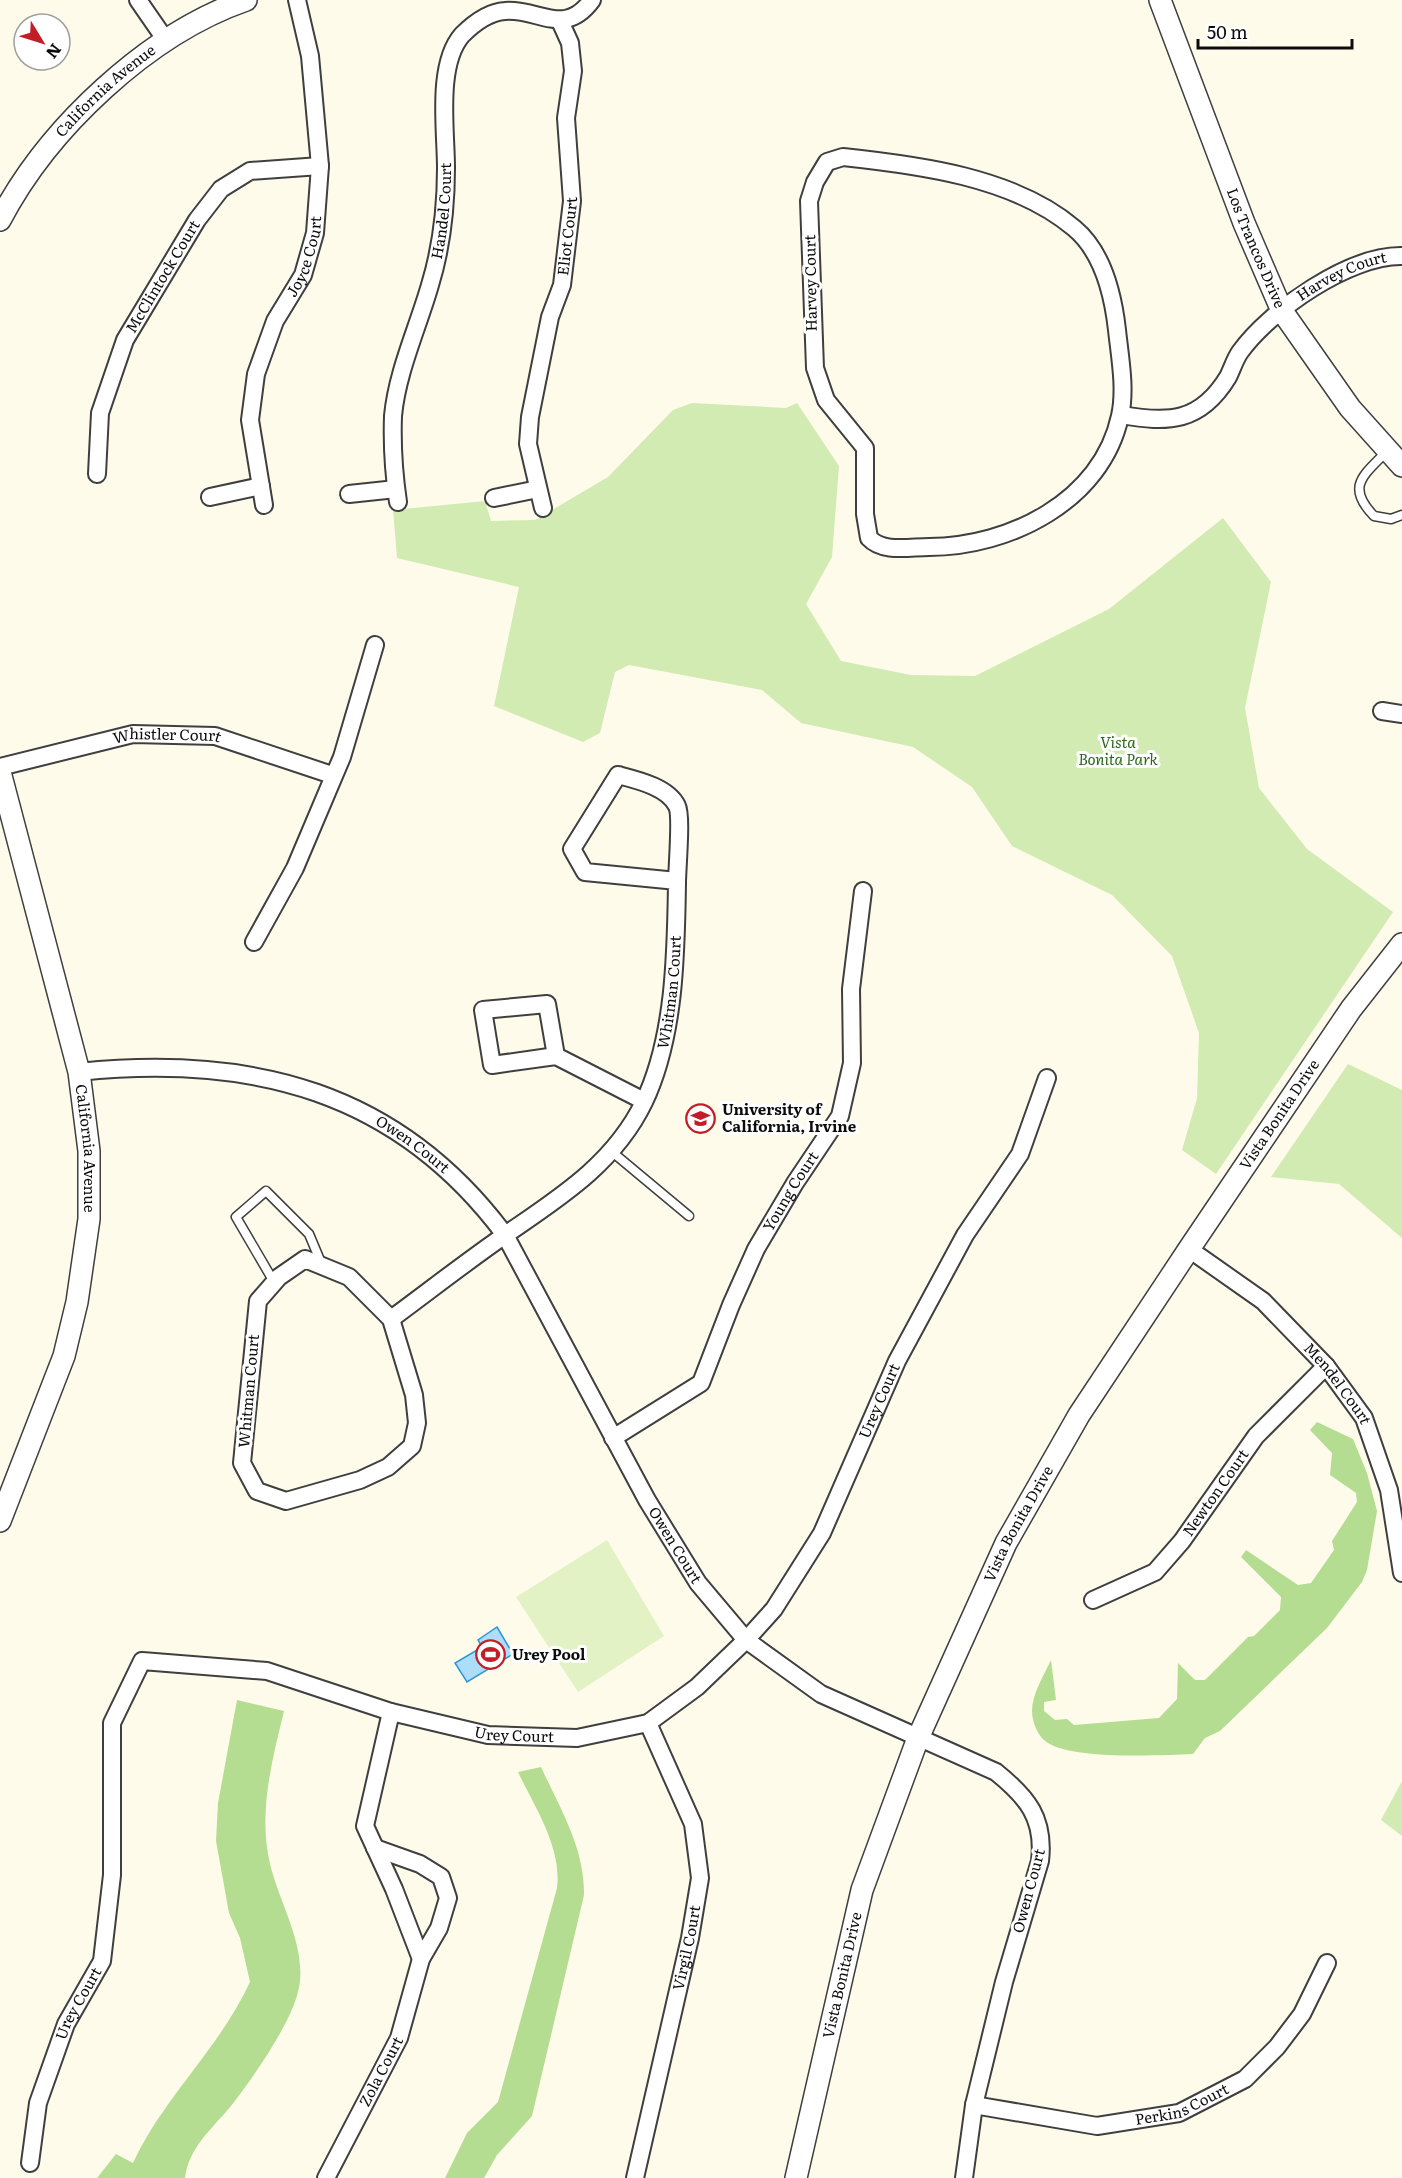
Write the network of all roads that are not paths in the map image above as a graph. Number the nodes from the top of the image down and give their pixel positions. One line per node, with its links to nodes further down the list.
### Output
1 (138, 0): 7 (street)
2 (246, 0): 7 (street, California Avenue)
3 (297, 0): 8 (street, Joyce Court)
4 (592, 0): 6 (street)
5 (1160, 0): 11 (street, Los Trancos Drive)
6 (560, 21): 16 (street, Eliot Court); 17 (street, Handel Court)
7 (165, 39): 9 (street, California Avenue)
8 (320, 166): 14 (street, McClintock Court); 15 (street, Joyce Court)
9 (0, 220)
10 (1402, 256): 11 (street, Harvey Court)
11 (1282, 311): 12 (street, Harvey Court); 13 (street, Los Trancos Drive)
12 (1120, 415): 12 (street, Harvey Court)
13 (1395, 459): 22 (lane)
14 (97, 474)
15 (261, 486): 18 (street); 20 (street, Joyce Court)
16 (538, 489): 19 (street); 21 (street, Eliot Court)
17 (349, 494)
18 (210, 497)
19 (494, 498)
20 (264, 505)
21 (543, 508)
22 (1402, 515)
23 (375, 645): 28 (street)
24 (1382, 711): 25 (street)
25 (1402, 714)
26 (0, 768): 28 (street, Whistler Court)
27 (0, 772): 34 (street, California Avenue)
28 (332, 775): 31 (street)
29 (677, 881): 29 (street, Whitman Court); 36 (street, Whitman Court)
30 (863, 891): 45 (street, Young Court)
31 (254, 942)
32 (1402, 944): 40 (street, Vista Bonita Drive)
33 (556, 1056): 33 (street); 36 (street)
34 (80, 1072): 39 (street, Owen Court); 46 (street, California Avenue)
35 (1047, 1078): 49 (street, Urey Court)
36 (644, 1101): 37 (street, Whitman Court)
37 (611, 1151): 38 (lane); 39 (street, Whitman Court)
38 (689, 1216)
39 (505, 1235): 43 (street, Whitman Court); 45 (street, Owen Court)
40 (1189, 1249): 44 (street, Mendel Court); 52 (street, Vista Bonita Drive)
41 (322, 1266): 42 (street, Whitman Court); 42 (lane); 43 (street, Whitman Court)
42 (274, 1282): 43 (street, Whitman Court)
43 (391, 1319)
44 (1326, 1366): 47 (street, Mendel Court); 48 (street, Newton Court)
45 (614, 1438): 49 (street, Owen Court)
46 (0, 1521)
47 (1402, 1573)
48 (1093, 1600)
49 (746, 1640): 51 (street, Urey Court); 52 (street, Owen Court)
50 (391, 1712): 51 (street, Urey Court); 53 (street); 57 (street, Urey Court)
51 (648, 1723): 59 (street, Virgil Court)
52 (918, 1738): 56 (street, Owen Court); 60 (street, Vista Bonita Drive)
53 (375, 1848): 54 (street); 54 (street, Zola Court)
54 (420, 1959): 58 (street, Zola Court)
55 (1327, 1963): 56 (street, Perkins Court)
56 (974, 2105): 61 (street, Owen Court)
57 (30, 2163)
58 (326, 2178)
59 (634, 2178)
60 (796, 2178)
61 (964, 2178)

